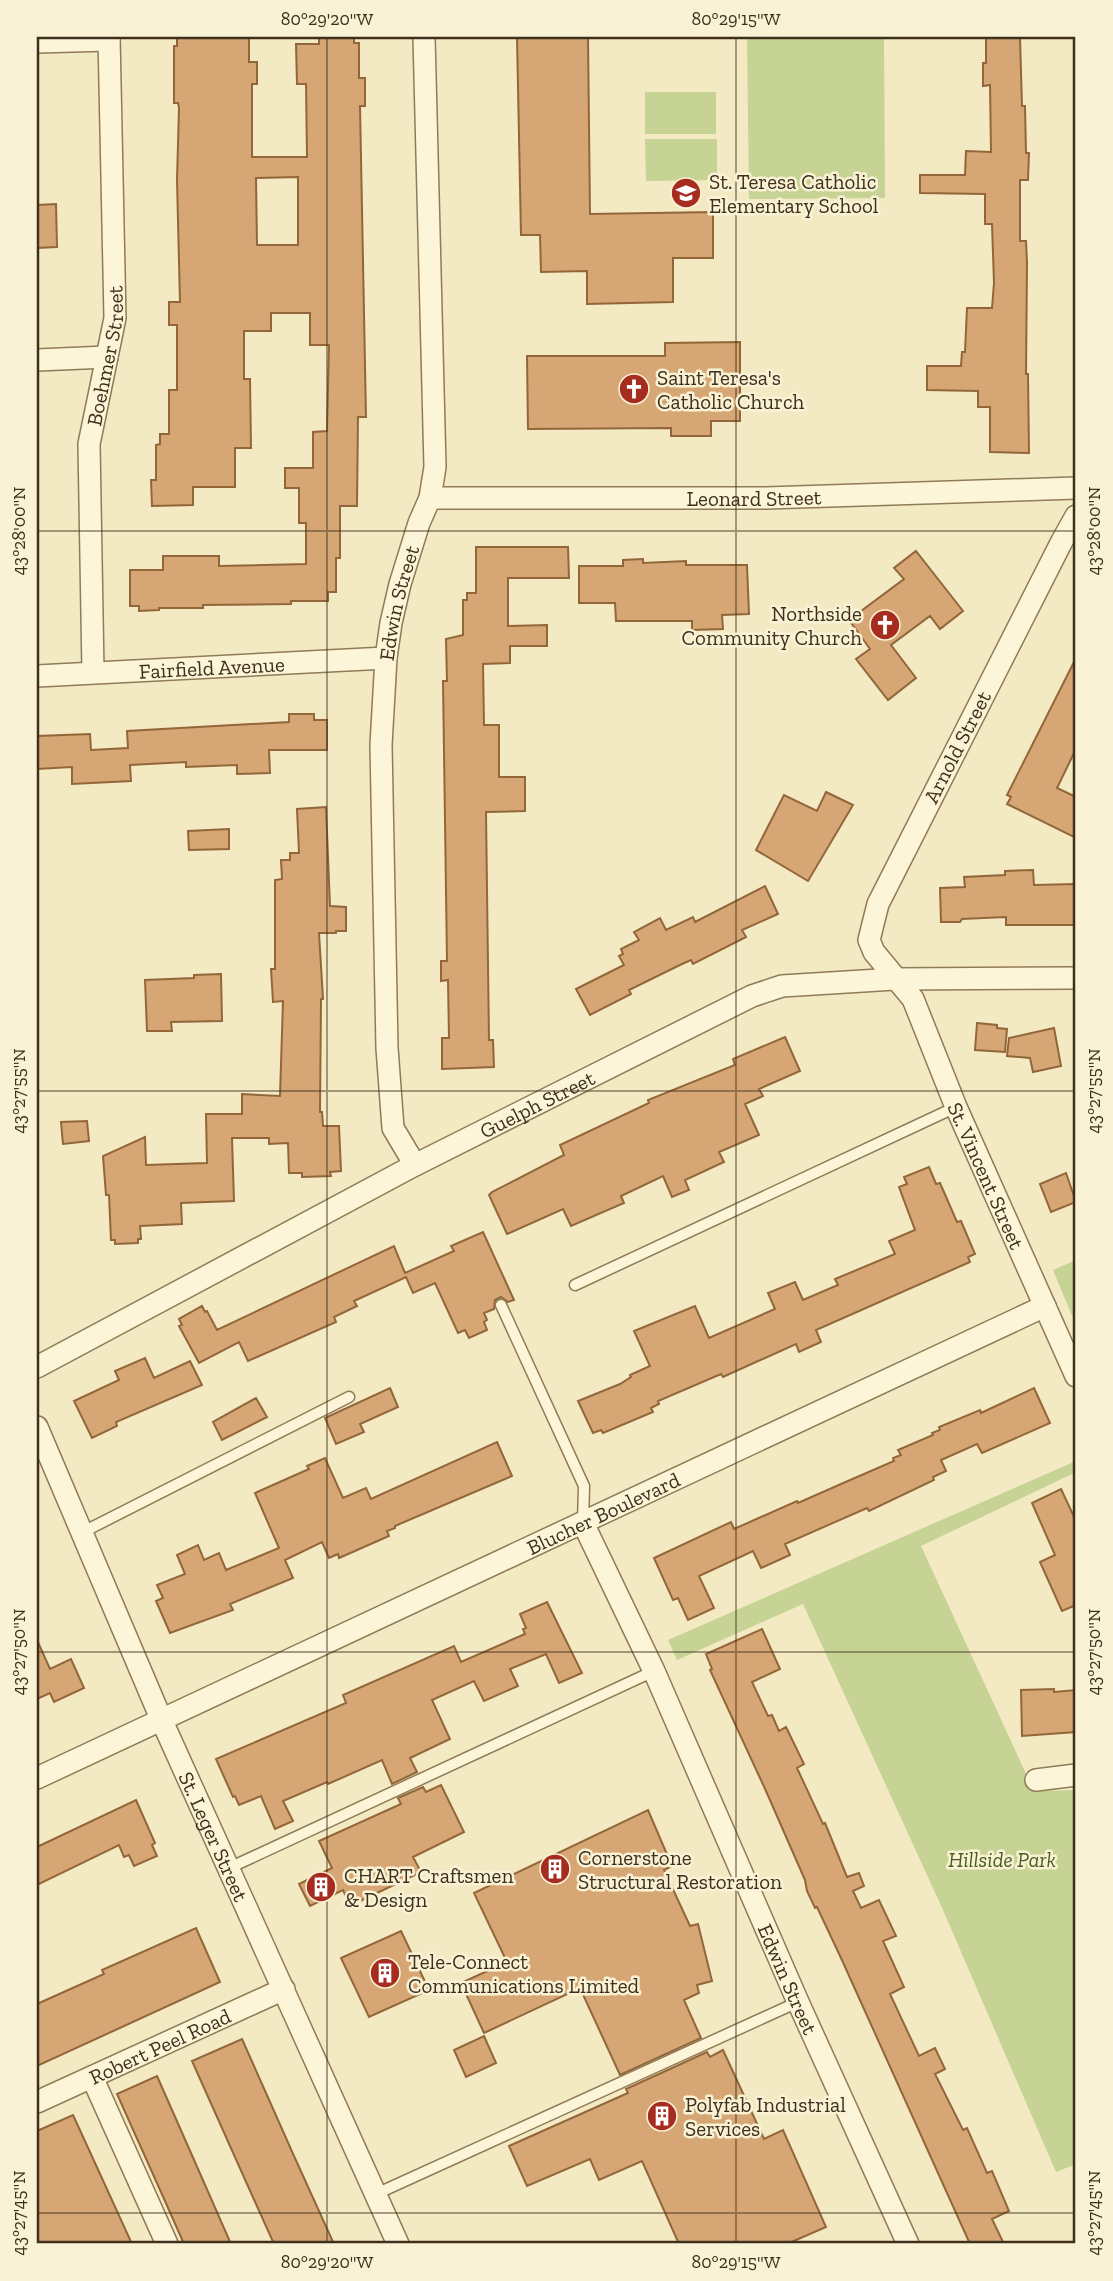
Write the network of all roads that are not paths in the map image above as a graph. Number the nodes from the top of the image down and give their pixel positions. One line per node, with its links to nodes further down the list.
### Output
1 (424, 37): 7 (street, Edwin Street)
2 (108, 38): 3 (street); 4 (street, Boehmer Street)
3 (37, 42)
4 (107, 357): 5 (street); 10 (street, Boehmer Street)
5 (37, 360)
6 (1076, 488): 7 (street, Leonard Street)
7 (430, 498): 9 (street, Edwin Street)
8 (1076, 516): 13 (street, Arnold Street)
9 (386, 658): 10 (street, Fairfield Avenue); 15 (street, Edwin Street)
10 (93, 672): 11 (street, Fairfield Avenue)
11 (37, 676)
12 (1076, 978): 13 (street, Guelph Street)
13 (895, 979): 14 (street, St. Vincent Street); 15 (street, Guelph Street)
14 (956, 1107): 16 (lane); 18 (street, St. Vincent Street)
15 (415, 1165): 19 (street, Guelph Street)
16 (575, 1285)
17 (501, 1305): 23 (lane)
18 (1045, 1306): 20 (street, St. Vincent Street); 23 (street, Blucher Boulevard)
19 (37, 1367)
20 (1076, 1376)
21 (349, 1397): 24 (lane)
22 (37, 1427): 24 (street, St. Leger Street)
23 (583, 1523): 25 (street, Edwin Street); 26 (street, Blucher Boulevard)
24 (83, 1532): 26 (street, St. Leger Street)
25 (654, 1671): 30 (lane); 32 (street, Edwin Street)
26 (162, 1721): 28 (street, Blucher Boulevard); 30 (street, St. Leger Street)
27 (1076, 1775): 29 (street)
28 (37, 1778)
29 (1036, 1780)
30 (229, 1868): 31 (street, St. Leger Street)
31 (284, 1989): 33 (street, Robert Peel Road); 35 (street, St. Leger Street)
32 (798, 2002): 35 (lane); 38 (street, Edwin Street)
33 (92, 2077): 34 (street, Robert Peel Road); 36 (street)
34 (37, 2102)
35 (376, 2194): 37 (street, St. Leger Street)
36 (167, 2244)
37 (398, 2244)
38 (908, 2244)

